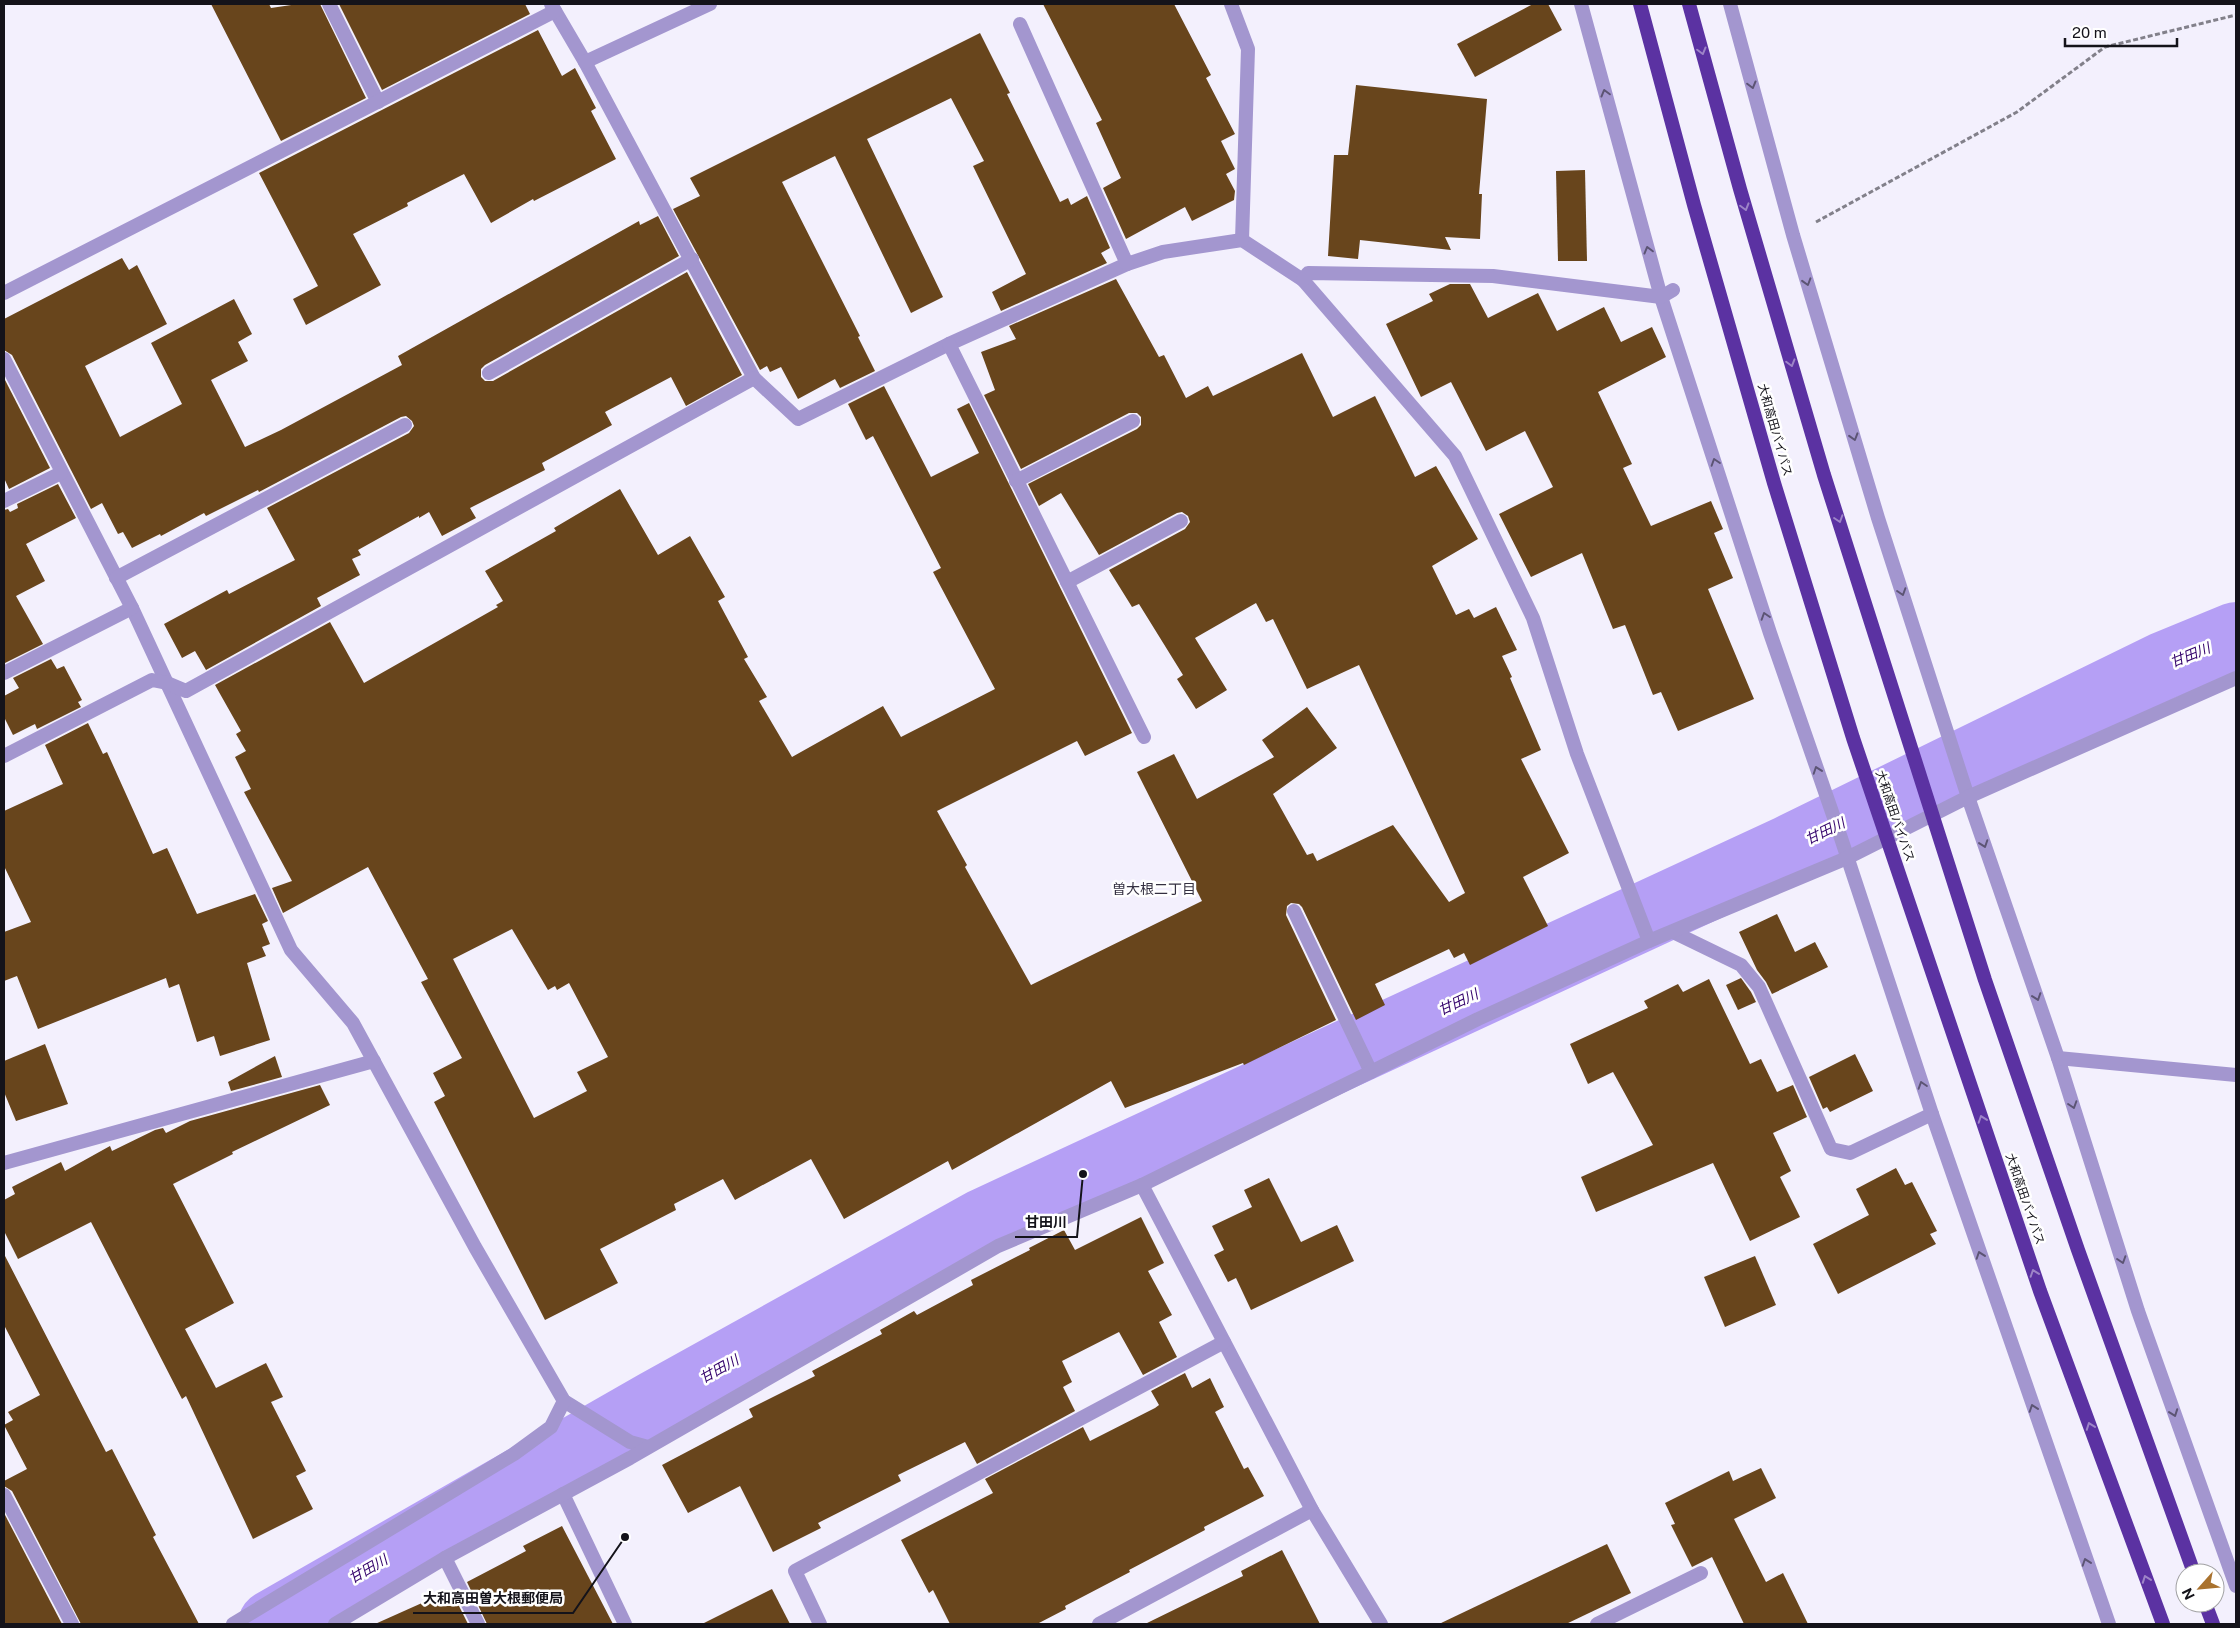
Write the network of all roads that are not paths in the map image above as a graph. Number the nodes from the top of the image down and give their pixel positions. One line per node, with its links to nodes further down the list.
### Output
1 (329, 4): 11 (street)
2 (710, 4): 10 (street)
3 (1231, 4): 12 (street)
4 (1581, 4): 17 (street, one-way to 4)
5 (1640, 4): 68 (highway, 大和高田バイパス, one-way to 5, bridge)
6 (1689, 4): 55 (highway, one-way to 55, bridge)
7 (1730, 4): 36 (street, one-way to 36)
8 (553, 8): 10 (street); 11 (street)
9 (1020, 24): 14 (street)
10 (585, 62): 13 (street)
11 (378, 102): 16 (street)
12 (1242, 240): 14 (street); 15 (street)
13 (692, 259): 20 (street); 21 (street)
14 (1127, 264): 18 (street)
15 (1303, 280): 17 (street); 40 (street)
16 (4, 293)
17 (1667, 293): 37 (street, one-way to 17)
18 (949, 344): 21 (street); 25 (street)
19 (4, 359): 24 (street)
20 (489, 373)
21 (754, 378): 33 (street)
22 (1133, 421): 25 (street)
23 (405, 425): 28 (street)
24 (61, 473): 26 (street); 28 (street)
25 (1016, 480): 29 (street)
26 (4, 501)
27 (1181, 521): 29 (street)
28 (116, 578): 30 (street)
29 (1067, 582): 34 (street)
30 (132, 608): 31 (street); 33 (street)
31 (4, 673)
32 (2236, 678): 36 (street)
33 (166, 683): 35 (street); 42 (street)
34 (1144, 737)
35 (4, 756)
36 (1968, 797): 37 (street); 41 (street, one-way to 41)
37 (1847, 858): 39 (street); 45 (street, one-way to 37)
38 (1294, 912): 43 (street)
39 (1672, 932): 40 (street); 45 (street)
40 (1649, 941): 43 (street)
41 (2058, 1058): 44 (street); 57 (street, one-way to 57)
42 (374, 1061): 46 (street); 49 (street)
43 (1371, 1072): 47 (street)
44 (2236, 1075)
45 (1932, 1114): 67 (street, one-way to 45)
46 (4, 1163)
47 (1142, 1185): 48 (street); 50 (street)
48 (1224, 1342): 53 (street); 63 (street)
49 (564, 1401): 50 (street); 59 (street)
50 (648, 1447): 51 (street)
51 (563, 1494): 54 (street); 62 (street)
52 (4, 1495): 58 (street)
53 (1312, 1510): 64 (street); 65 (street)
54 (445, 1558): 60 (street); 61 (street)
55 (2190, 1563)
56 (1701, 1573): 66 (street)
57 (2236, 1586)
58 (72, 1624)
59 (232, 1624)
60 (335, 1624)
61 (478, 1624)
62 (625, 1624)
63 (820, 1624)
64 (1099, 1624)
65 (1381, 1624)
66 (1597, 1624)
67 (2109, 1624)
68 (2163, 1624)

